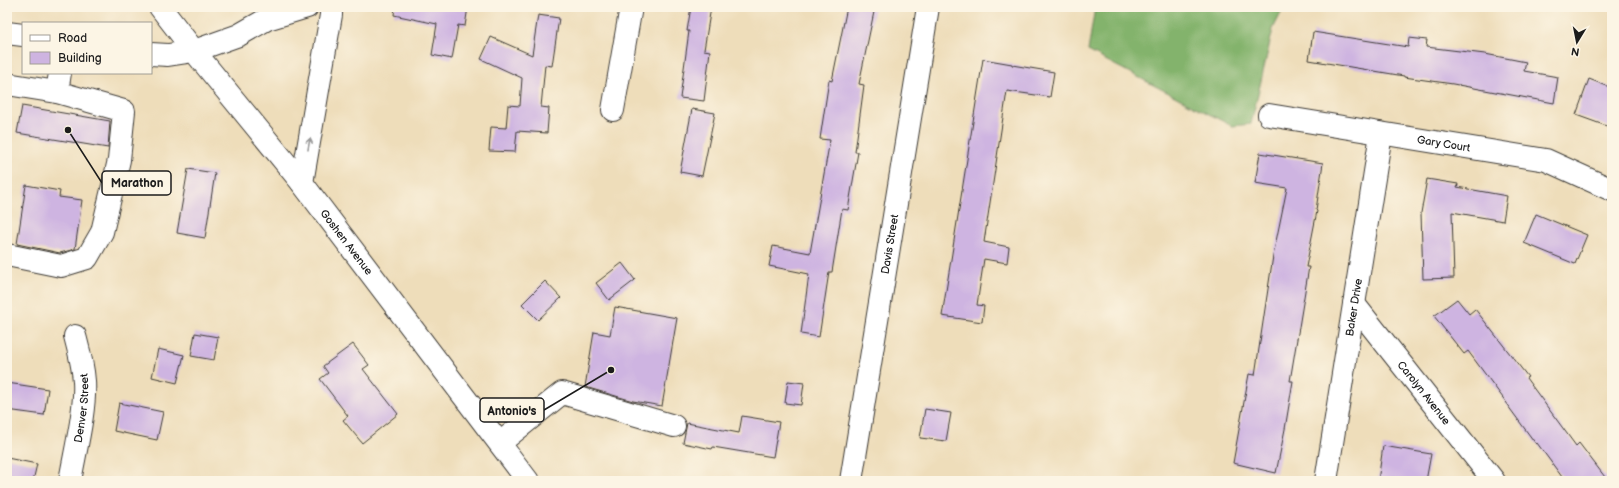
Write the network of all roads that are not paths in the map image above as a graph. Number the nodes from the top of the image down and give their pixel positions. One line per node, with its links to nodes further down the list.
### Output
1 (160, 7): 9 (street, Goshen Avenue)
2 (307, 7): 6 (street)
3 (331, 7): 16 (street, one-way to 3)
4 (630, 7): 13 (street)
5 (928, 7): 25 (street, Davis Street)
6 (271, 13): 9 (street)
7 (7, 33): 8 (street)
8 (22, 36)
9 (194, 51): 10 (street); 16 (street, Goshen Avenue)
10 (152, 54)
11 (58, 82): 12 (street); 18 (street)
12 (7, 84)
13 (612, 110)
14 (1269, 115): 15 (street, Gary Court)
15 (1380, 134): 17 (street, Gary Court); 19 (street, Baker Drive)
16 (302, 183): 22 (street, Goshen Avenue)
17 (1612, 190)
18 (7, 255)
19 (1354, 304): 26 (street, Baker Drive); 27 (street, Carolyn Avenue)
20 (75, 336): 23 (street, Denver Street)
21 (674, 426): 22 (street)
22 (500, 443): 24 (street, Goshen Avenue)
23 (70, 481)
24 (528, 481)
25 (851, 481)
26 (1326, 481)
27 (1494, 481)

